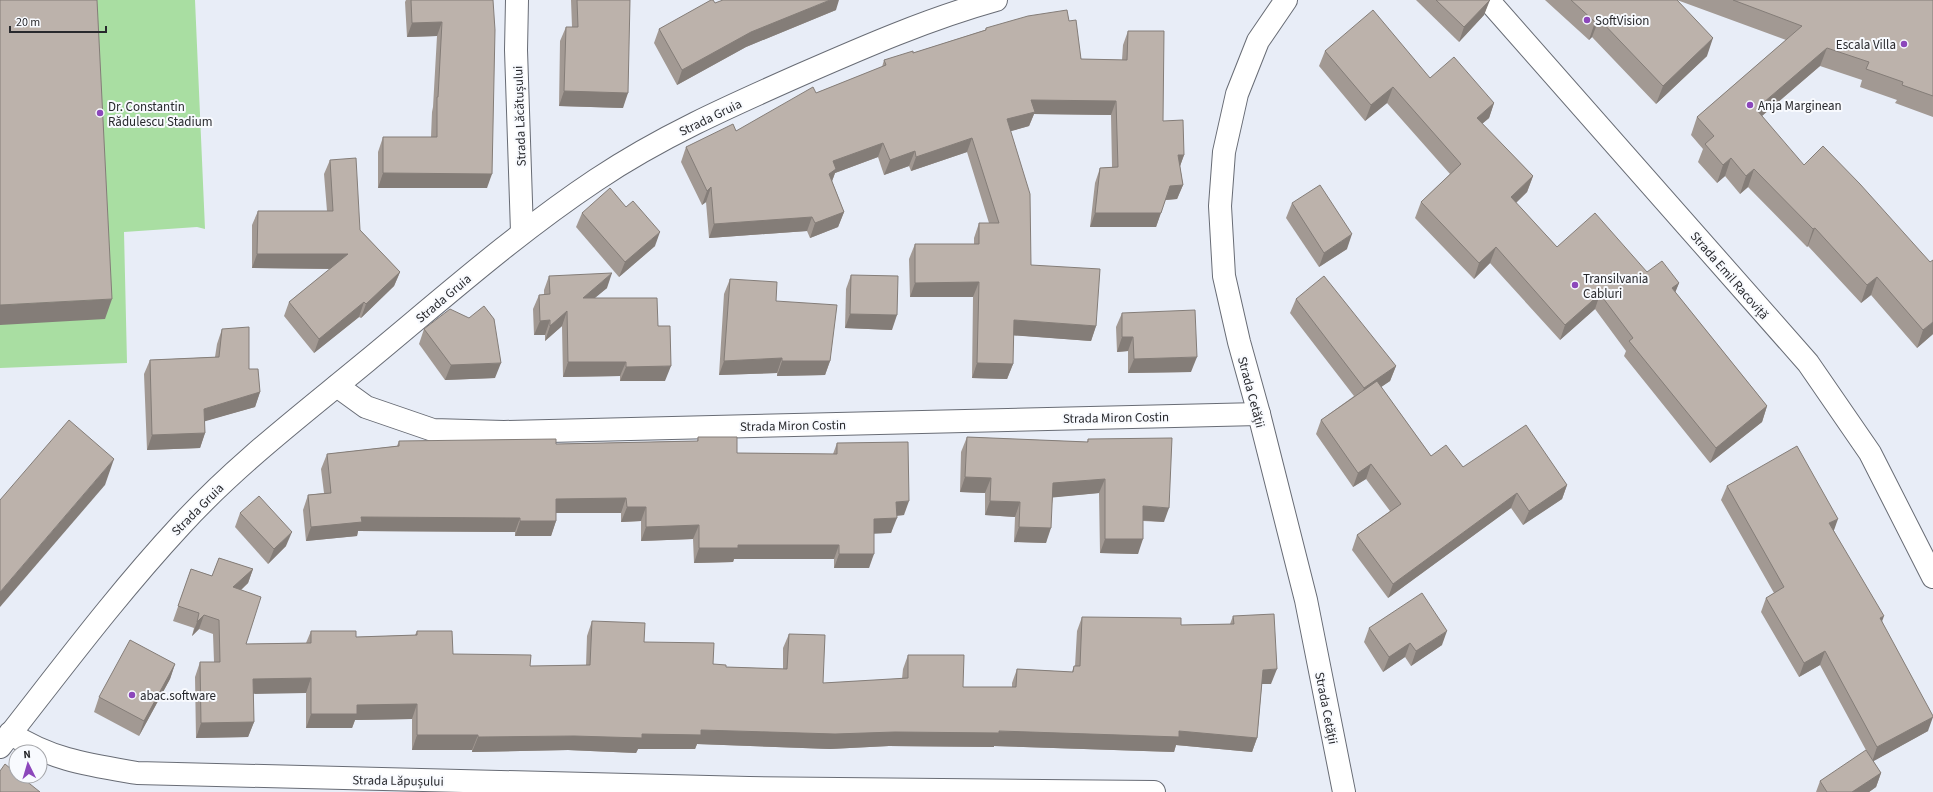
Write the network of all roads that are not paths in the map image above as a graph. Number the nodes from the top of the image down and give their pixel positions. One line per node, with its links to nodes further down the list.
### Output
1 (517, 0): 5 (street, Strada Lăcătușului)
2 (996, 0): 5 (street, Strada Gruia)
3 (1286, 0): 7 (street, Strada Cetății)
4 (1488, 0): 8 (street, Strada Emil Racoviță)
5 (522, 232): 6 (street, Strada Gruia)
6 (337, 386): 7 (street, Strada Miron Costin); 9 (street, Strada Gruia)
7 (1259, 414): 11 (street, Strada Cetății)
8 (1933, 577)
9 (5, 740): 10 (street, Strada Lăpușului)
10 (1154, 792)
11 (1344, 792)

